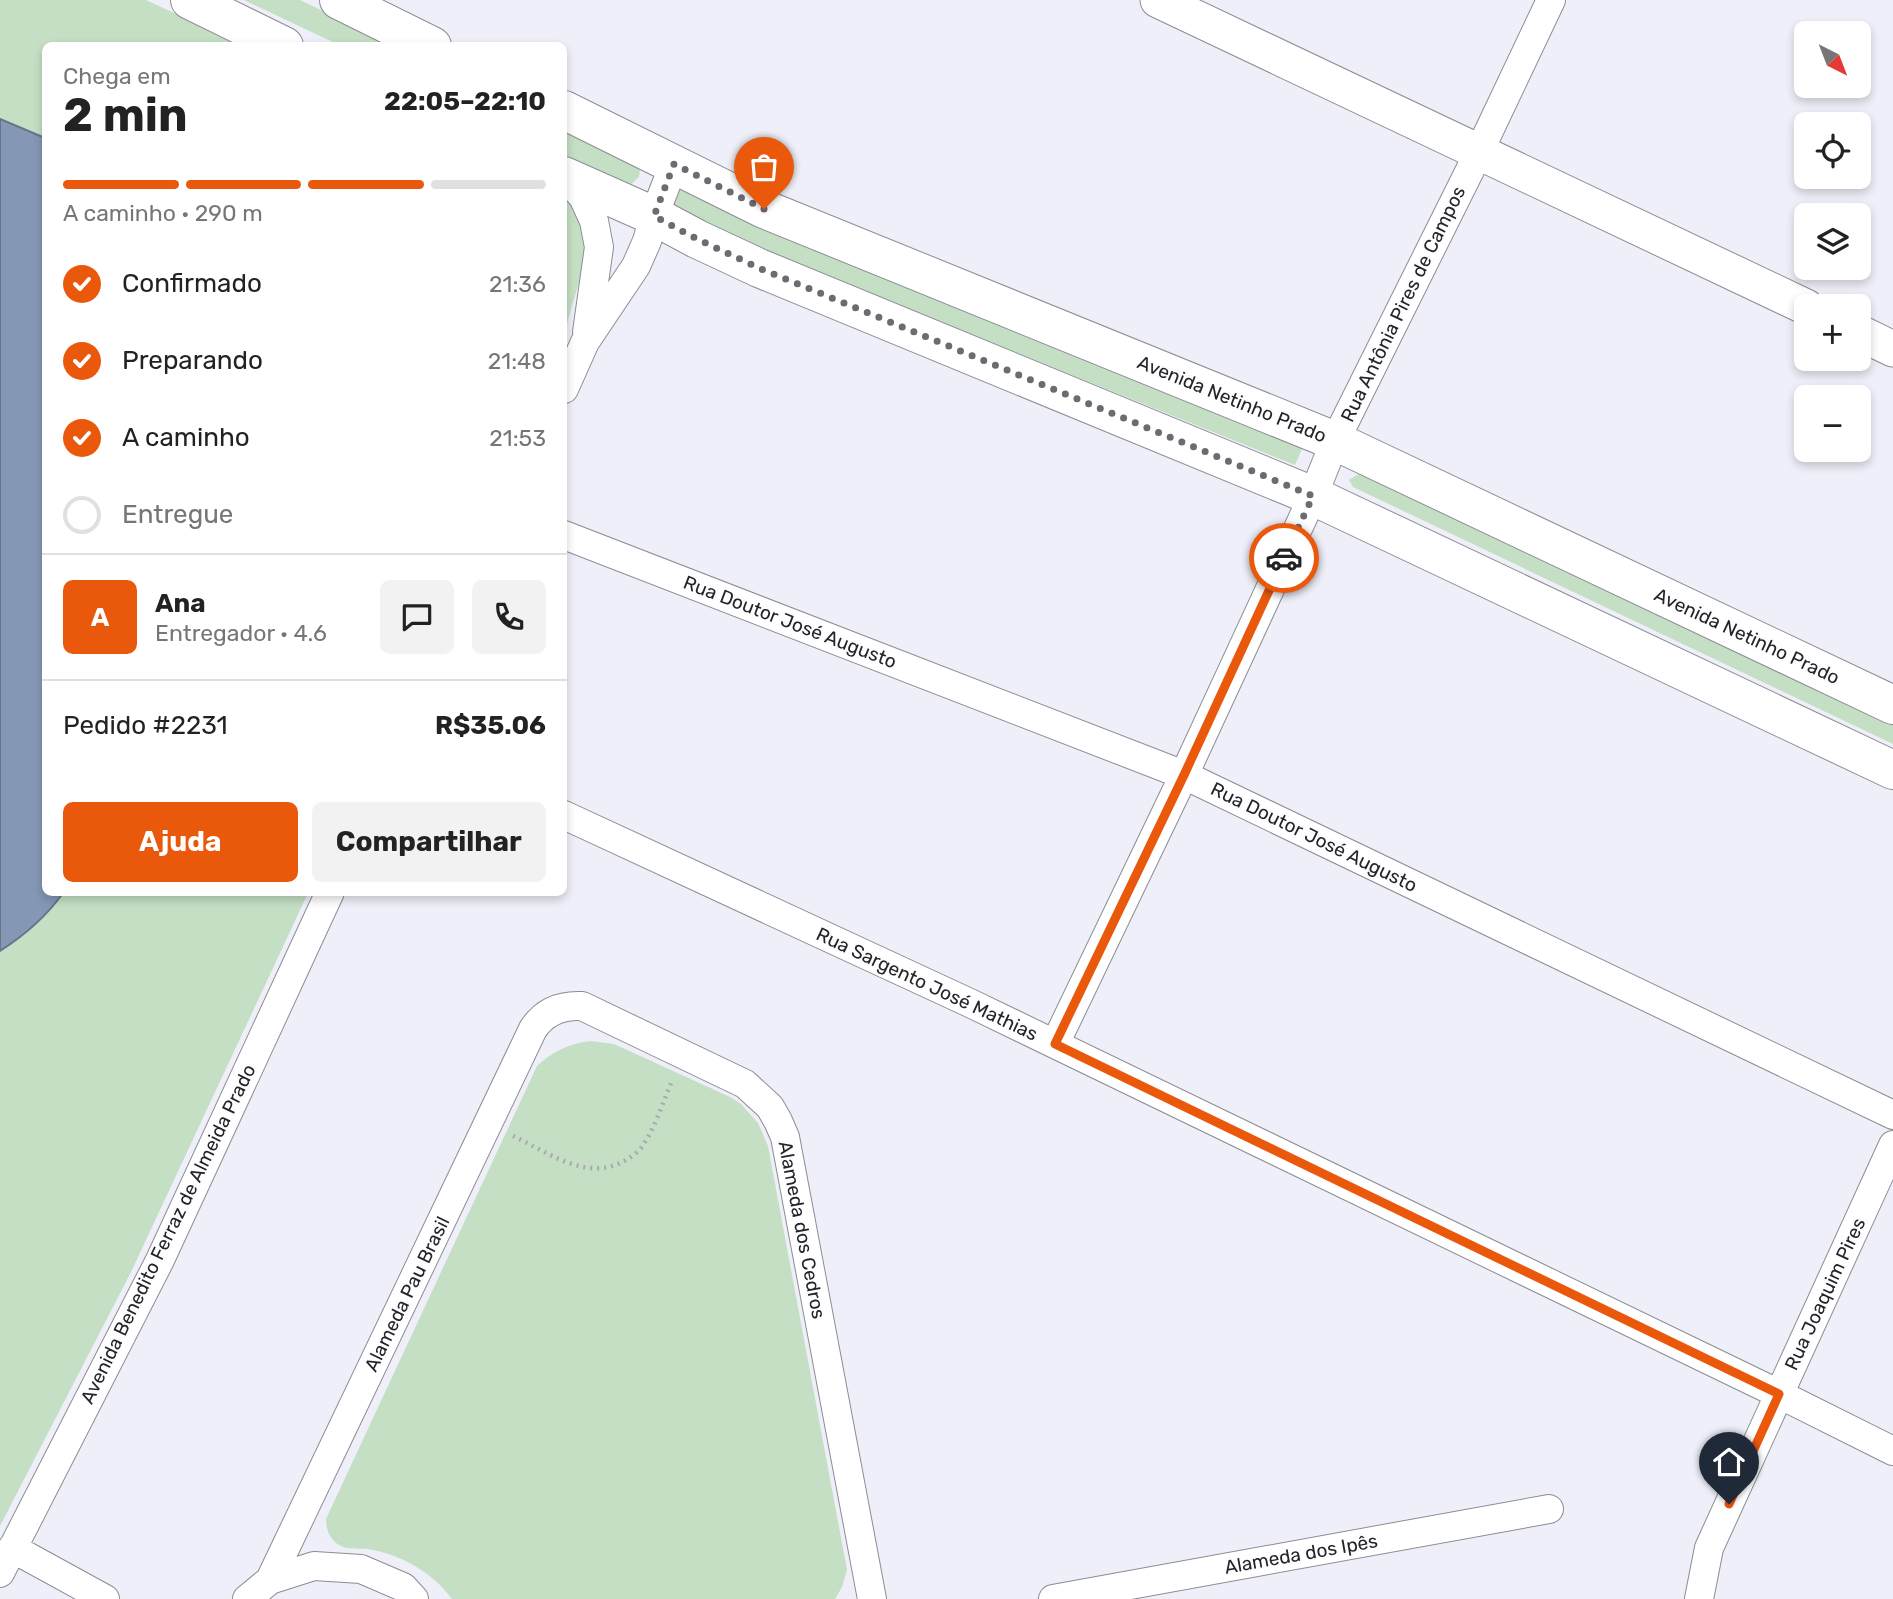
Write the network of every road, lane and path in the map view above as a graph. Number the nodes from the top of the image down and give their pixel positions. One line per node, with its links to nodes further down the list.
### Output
1 (190, 0): 5 (main road)
2 (339, 0): 6 (main road)
3 (1158, 0): 8 (street)
4 (1551, 0): 8 (street, Rua Antônia Pires de Campos)
5 (276, 42)
6 (424, 42)
7 (567, 111): 9 (main road, Avenida Netinho Prado)
8 (1479, 152): 13 (street); 18 (street, Rua Antônia Pires de Campos)
9 (674, 164): 12 (street); 18 (main road, Avenida Netinho Prado)
10 (567, 178): 12 (main road)
11 (567, 180): 15 (street)
12 (654, 216): 15 (street); 19 (main road)
13 (1794, 301)
14 (1871, 338): 16 (street)
15 (585, 342): 17 (street)
16 (1893, 349)
17 (567, 382)
18 (1335, 441): 19 (street, Rua Antônia Pires de Campos); 21 (main road, Avenida Netinho Prado)
19 (1313, 496): 22 (main road); 23 (street, Rua Antônia Pires de Campos)
20 (567, 536): 23 (street, Rua Doutor José Augusto)
21 (1893, 705)
22 (1893, 770)
23 (1184, 775): 27 (street, Rua Antônia Pires de Campos); 29 (street, Rua Doutor José Augusto)
24 (567, 816): 27 (street, Rua Sargento José Mathias)
25 (328, 896): 35 (street, Avenida Benedito Ferraz de Almeida Prado)
26 (550, 1012): 28 (street, Alameda dos Cedros); 30 (street, Alameda Pau Brasil)
27 (1055, 1044): 32 (street, Rua Sargento José Mathias)
28 (683, 1054): 30 (path); 40 (street, Alameda dos Cedros)
29 (1893, 1115)
30 (488, 1123): 36 (street, Alameda Pau Brasil)
31 (1893, 1145): 32 (street, Rua Joaquim Pires)
32 (1779, 1394): 33 (street, Rua Sargento José Mathias); 42 (street, Rua Joaquim Pires)
33 (1893, 1451)
34 (1549, 1509): 41 (street, Alameda dos Ipês)
35 (6, 1560): 37 (street)
36 (270, 1580): 38 (street); 39 (street)
37 (105, 1599)
38 (247, 1599)
39 (414, 1599)
40 (872, 1599)
41 (1053, 1599)
42 (1699, 1599)

